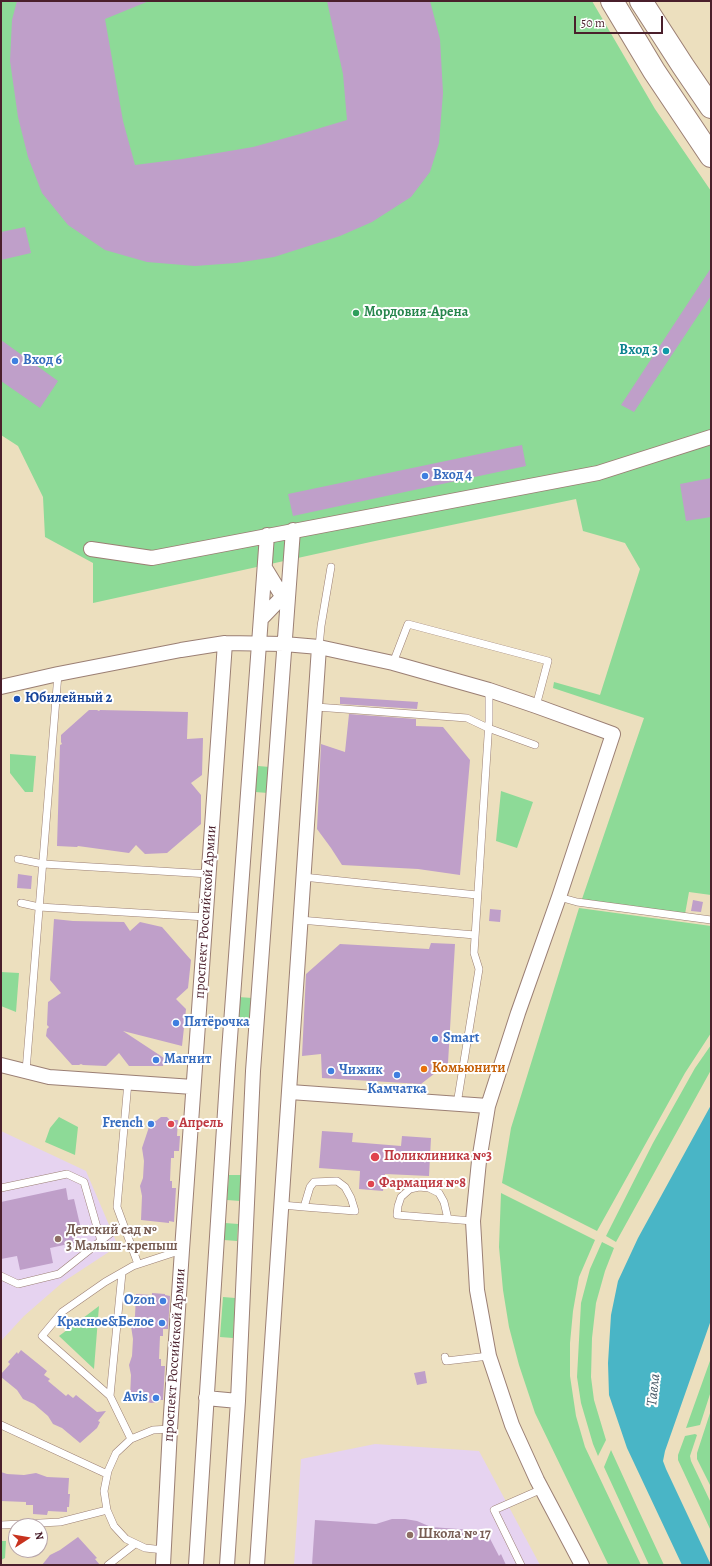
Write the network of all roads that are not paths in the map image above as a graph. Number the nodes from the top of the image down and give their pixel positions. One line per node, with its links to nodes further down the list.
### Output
1 (612, 1): 4 (main road)
2 (641, 1): 3 (main road)
3 (711, 107)
4 (711, 156)
5 (711, 436): 6 (street)
6 (293, 530): 7 (street); 9 (street)
7 (267, 535): 8 (street); 11 (street)
8 (91, 549)
9 (291, 560): 11 (street); 12 (street)
10 (331, 567): 17 (lane)
11 (266, 577): 12 (street); 13 (street)
12 (286, 597): 13 (street); 16 (street)
13 (261, 619): 15 (street)
14 (225, 643): 15 (street); 19 (street); 28 (street, проспект Российской Армии)
15 (259, 643): 16 (street); 59 (street)
16 (284, 644): 17 (street); 60 (street)
17 (319, 647): 18 (street); 23 (street)
18 (393, 663): 21 (street); 22 (lane)
19 (58, 674): 20 (street); 27 (lane)
20 (1, 687)
21 (489, 690): 22 (street); 24 (lane)
22 (536, 706): 31 (street)
23 (316, 707): 24 (lane); 29 (street)
24 (488, 728): 25 (lane); 30 (lane)
25 (535, 745)
26 (18, 859): 27 (lane)
27 (43, 864): 28 (lane); 33 (lane)
28 (209, 874): 34 (street, проспект Российской Армии)
29 (303, 877): 30 (lane); 35 (street)
30 (477, 895): 37 (lane)
31 (559, 897): 36 (lane); 44 (street)
32 (21, 903): 33 (lane)
33 (39, 907): 34 (lane); 39 (lane)
34 (206, 917): 41 (street, проспект Российской Армии)
35 (300, 920): 37 (lane); 42 (street)
36 (711, 920)
37 (475, 935): 43 (lane)
38 (1, 1065): 39 (street)
39 (26, 1071): 40 (street)
40 (128, 1082): 41 (street); 50 (lane)
41 (193, 1087): 52 (street, проспект Российской Армии)
42 (290, 1092): 43 (street); 46 (street)
43 (457, 1104): 44 (street)
44 (488, 1106): 49 (street)
45 (1, 1188): 51 (lane)
46 (282, 1205): 47 (lane); 74 (street)
47 (304, 1207): 47 (lane)
48 (448, 1219): 48 (lane); 49 (lane)
49 (473, 1221): 56 (street)
50 (124, 1227): 51 (lane); 53 (lane)
51 (101, 1241): 55 (lane)
52 (182, 1250): 53 (lane); 62 (street, проспект Российской Армии)
53 (138, 1264): 54 (lane)
54 (122, 1272): 58 (lane); 58 (lane)
55 (1, 1276)
56 (489, 1356): 57 (lane); 65 (street)
57 (444, 1357)
58 (110, 1396): 63 (lane)
59 (206, 1398): 60 (street); 72 (street)
60 (238, 1401): 73 (street)
61 (1, 1424): 64 (lane)
62 (170, 1429): 63 (lane); 69 (street, проспект Российской Армии)
63 (131, 1439): 64 (lane)
64 (107, 1474): 66 (lane)
65 (542, 1489): 75 (lane); 76 (street)
66 (107, 1510): 67 (lane); 68 (lane)
67 (1, 1525)
68 (135, 1544): 69 (lane); 70 (lane)
69 (164, 1550): 71 (street, проспект Российской Армии)
70 (108, 1565)
71 (163, 1565)
72 (196, 1565)
73 (227, 1565)
74 (256, 1565)
75 (521, 1565)
76 (582, 1565)

